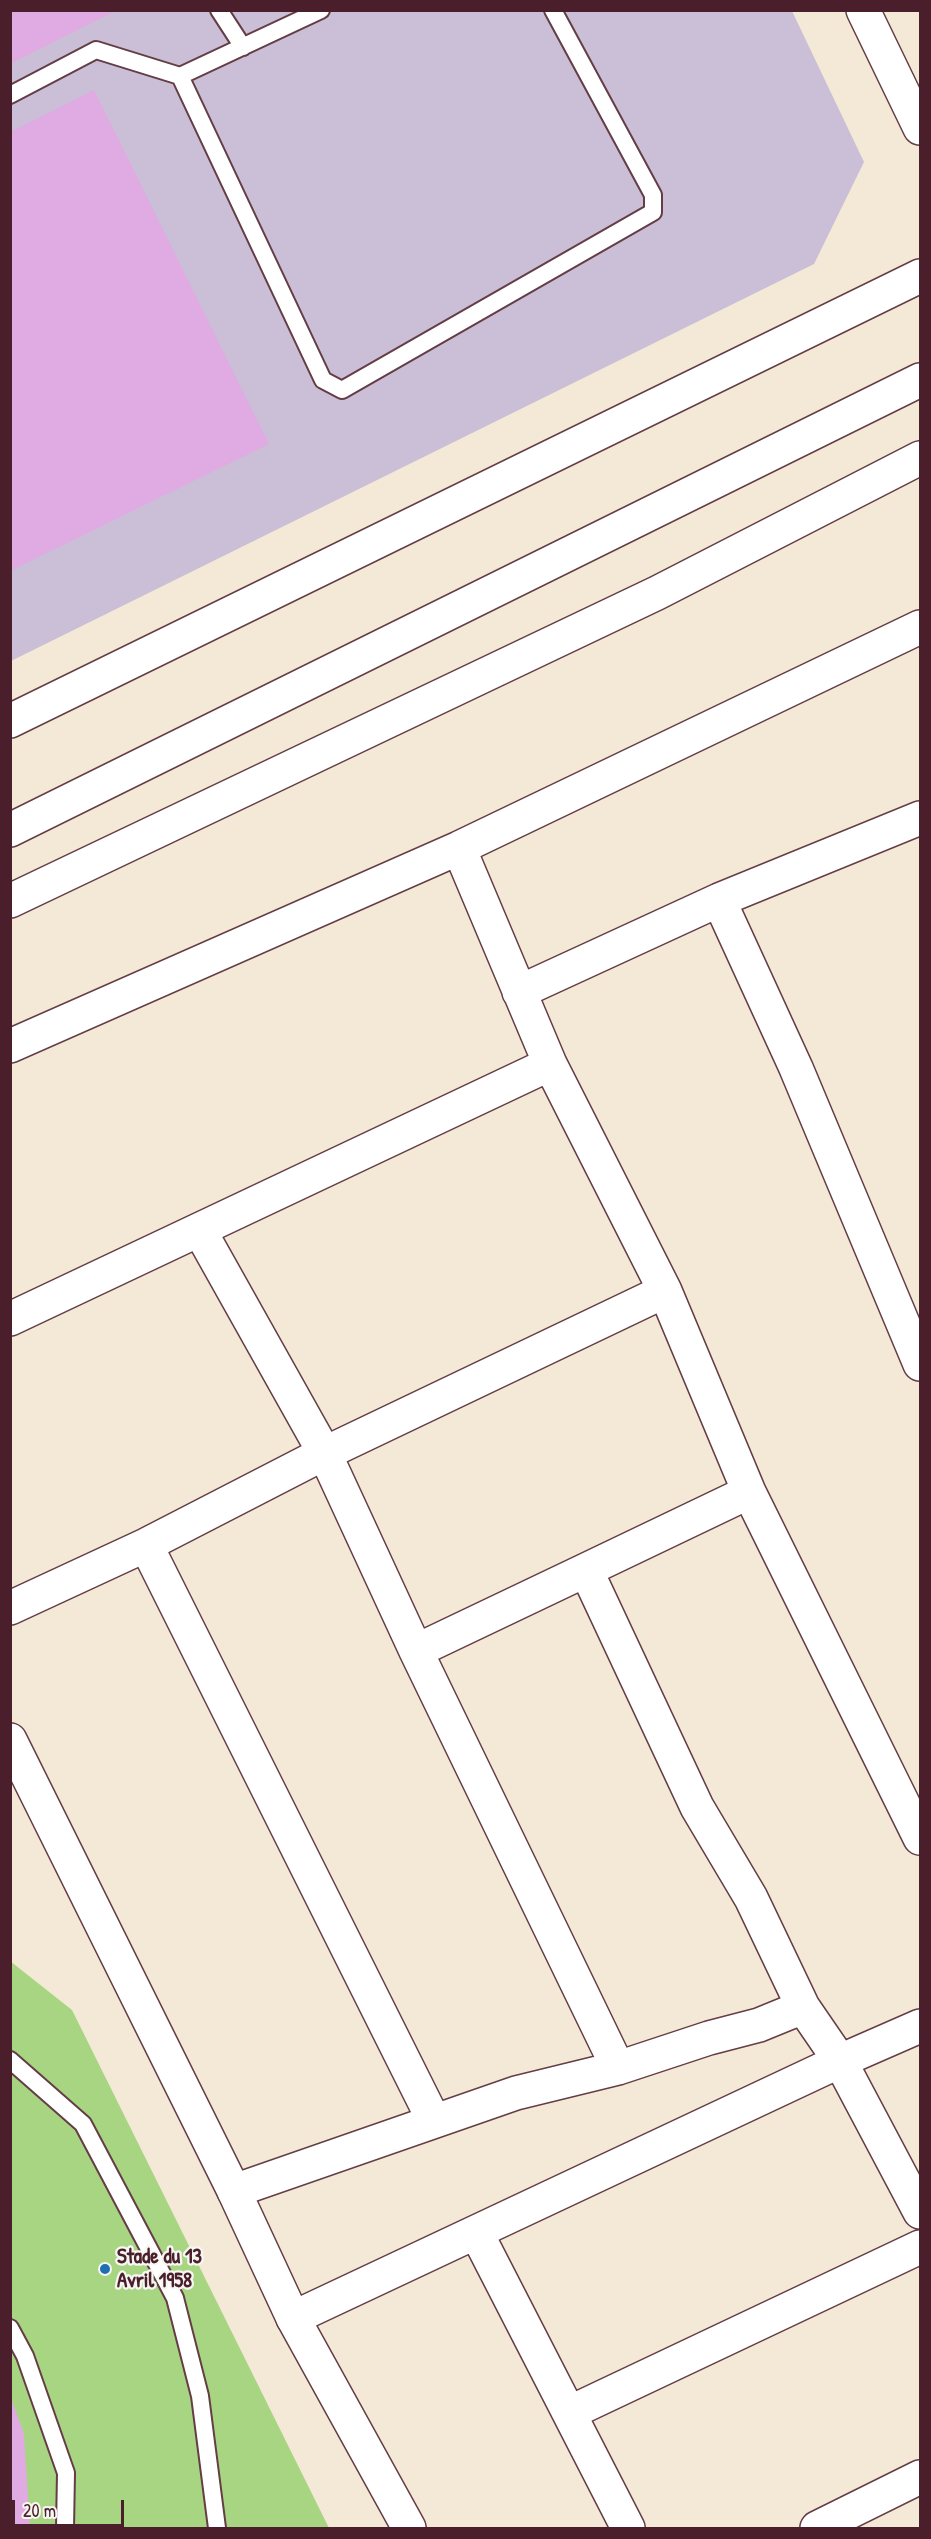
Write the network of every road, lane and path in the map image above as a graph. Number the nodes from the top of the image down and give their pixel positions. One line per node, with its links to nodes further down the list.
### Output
1 (219, 10): 5 (lane)
2 (321, 10): 5 (lane)
3 (553, 10): 6 (lane)
4 (863, 10): 8 (street)
5 (243, 47): 6 (lane)
6 (180, 76): 7 (lane)
7 (10, 95)
8 (921, 128)
9 (921, 276): 13 (street)
10 (921, 380): 14 (street)
11 (921, 458): 18 (street)
12 (921, 627): 16 (street)
13 (10, 721)
14 (10, 830)
15 (917, 830): 17 (street)
16 (459, 848): 19 (street); 20 (street)
17 (719, 900): 19 (street); 25 (street)
18 (10, 901)
19 (519, 992): 21 (street)
20 (10, 1046)
21 (550, 1064): 22 (street); 23 (street)
22 (200, 1231): 24 (street); 26 (street)
23 (665, 1291): 26 (street); 27 (street)
24 (14, 1307)
25 (921, 1364)
26 (325, 1454): 28 (street); 31 (street)
27 (749, 1492): 29 (street); 33 (street)
28 (146, 1545): 30 (street); 39 (street)
29 (586, 1570): 31 (street); 34 (street)
30 (10, 1608)
31 (416, 1651): 38 (street)
32 (10, 1740): 40 (street)
33 (921, 1838)
34 (802, 2007): 37 (street); 38 (street)
35 (921, 2026): 37 (street)
36 (10, 2060): 49 (lane)
37 (840, 2061): 41 (street); 42 (street)
38 (618, 2068): 39 (street)
39 (434, 2121): 40 (street)
40 (234, 2191): 44 (street)
41 (921, 2212)
42 (476, 2232): 44 (street); 46 (street)
43 (921, 2247): 46 (street)
44 (293, 2318): 50 (street)
45 (10, 2328): 48 (lane)
46 (568, 2413): 51 (street)
47 (921, 2477): 52 (street)
48 (65, 2529)
49 (217, 2529)
50 (409, 2529)
51 (628, 2529)
52 (817, 2529)

